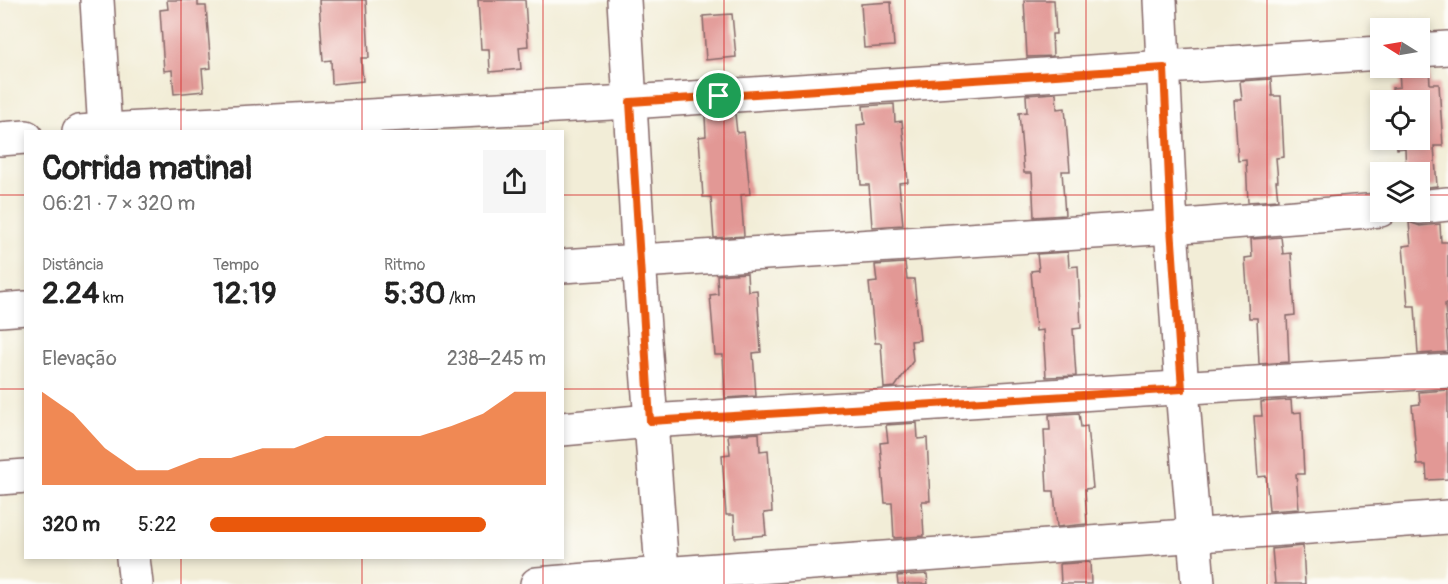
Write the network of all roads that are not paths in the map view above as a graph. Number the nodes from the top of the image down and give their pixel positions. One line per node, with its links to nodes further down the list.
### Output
1 (96, 0): 9 (street)
2 (624, 0): 8 (street)
3 (1160, 0): 7 (street)
4 (1448, 48): 5 (street)
5 (1430, 49)
6 (1370, 54): 7 (street)
7 (1164, 68): 8 (street); 16 (street)
8 (630, 102): 10 (street); 17 (street)
9 (96, 130)
10 (114, 130)
11 (24, 137): 12 (street)
12 (0, 140)
13 (1448, 204): 14 (street)
14 (1430, 206)
15 (1370, 211): 16 (street)
16 (1171, 227): 17 (street); 22 (street)
17 (639, 260): 18 (street); 23 (street)
18 (564, 266)
19 (24, 308): 20 (street)
20 (0, 310)
21 (1448, 371): 22 (street)
22 (1182, 389): 23 (street); 28 (street)
23 (650, 421): 24 (street); 30 (street)
24 (564, 429)
25 (24, 476): 26 (street)
26 (0, 478)
27 (1448, 517): 28 (street)
28 (1195, 535): 30 (street); 33 (street)
29 (133, 559): 31 (street)
30 (662, 579): 32 (street)
31 (136, 584)
32 (537, 584)
33 (1198, 584)

